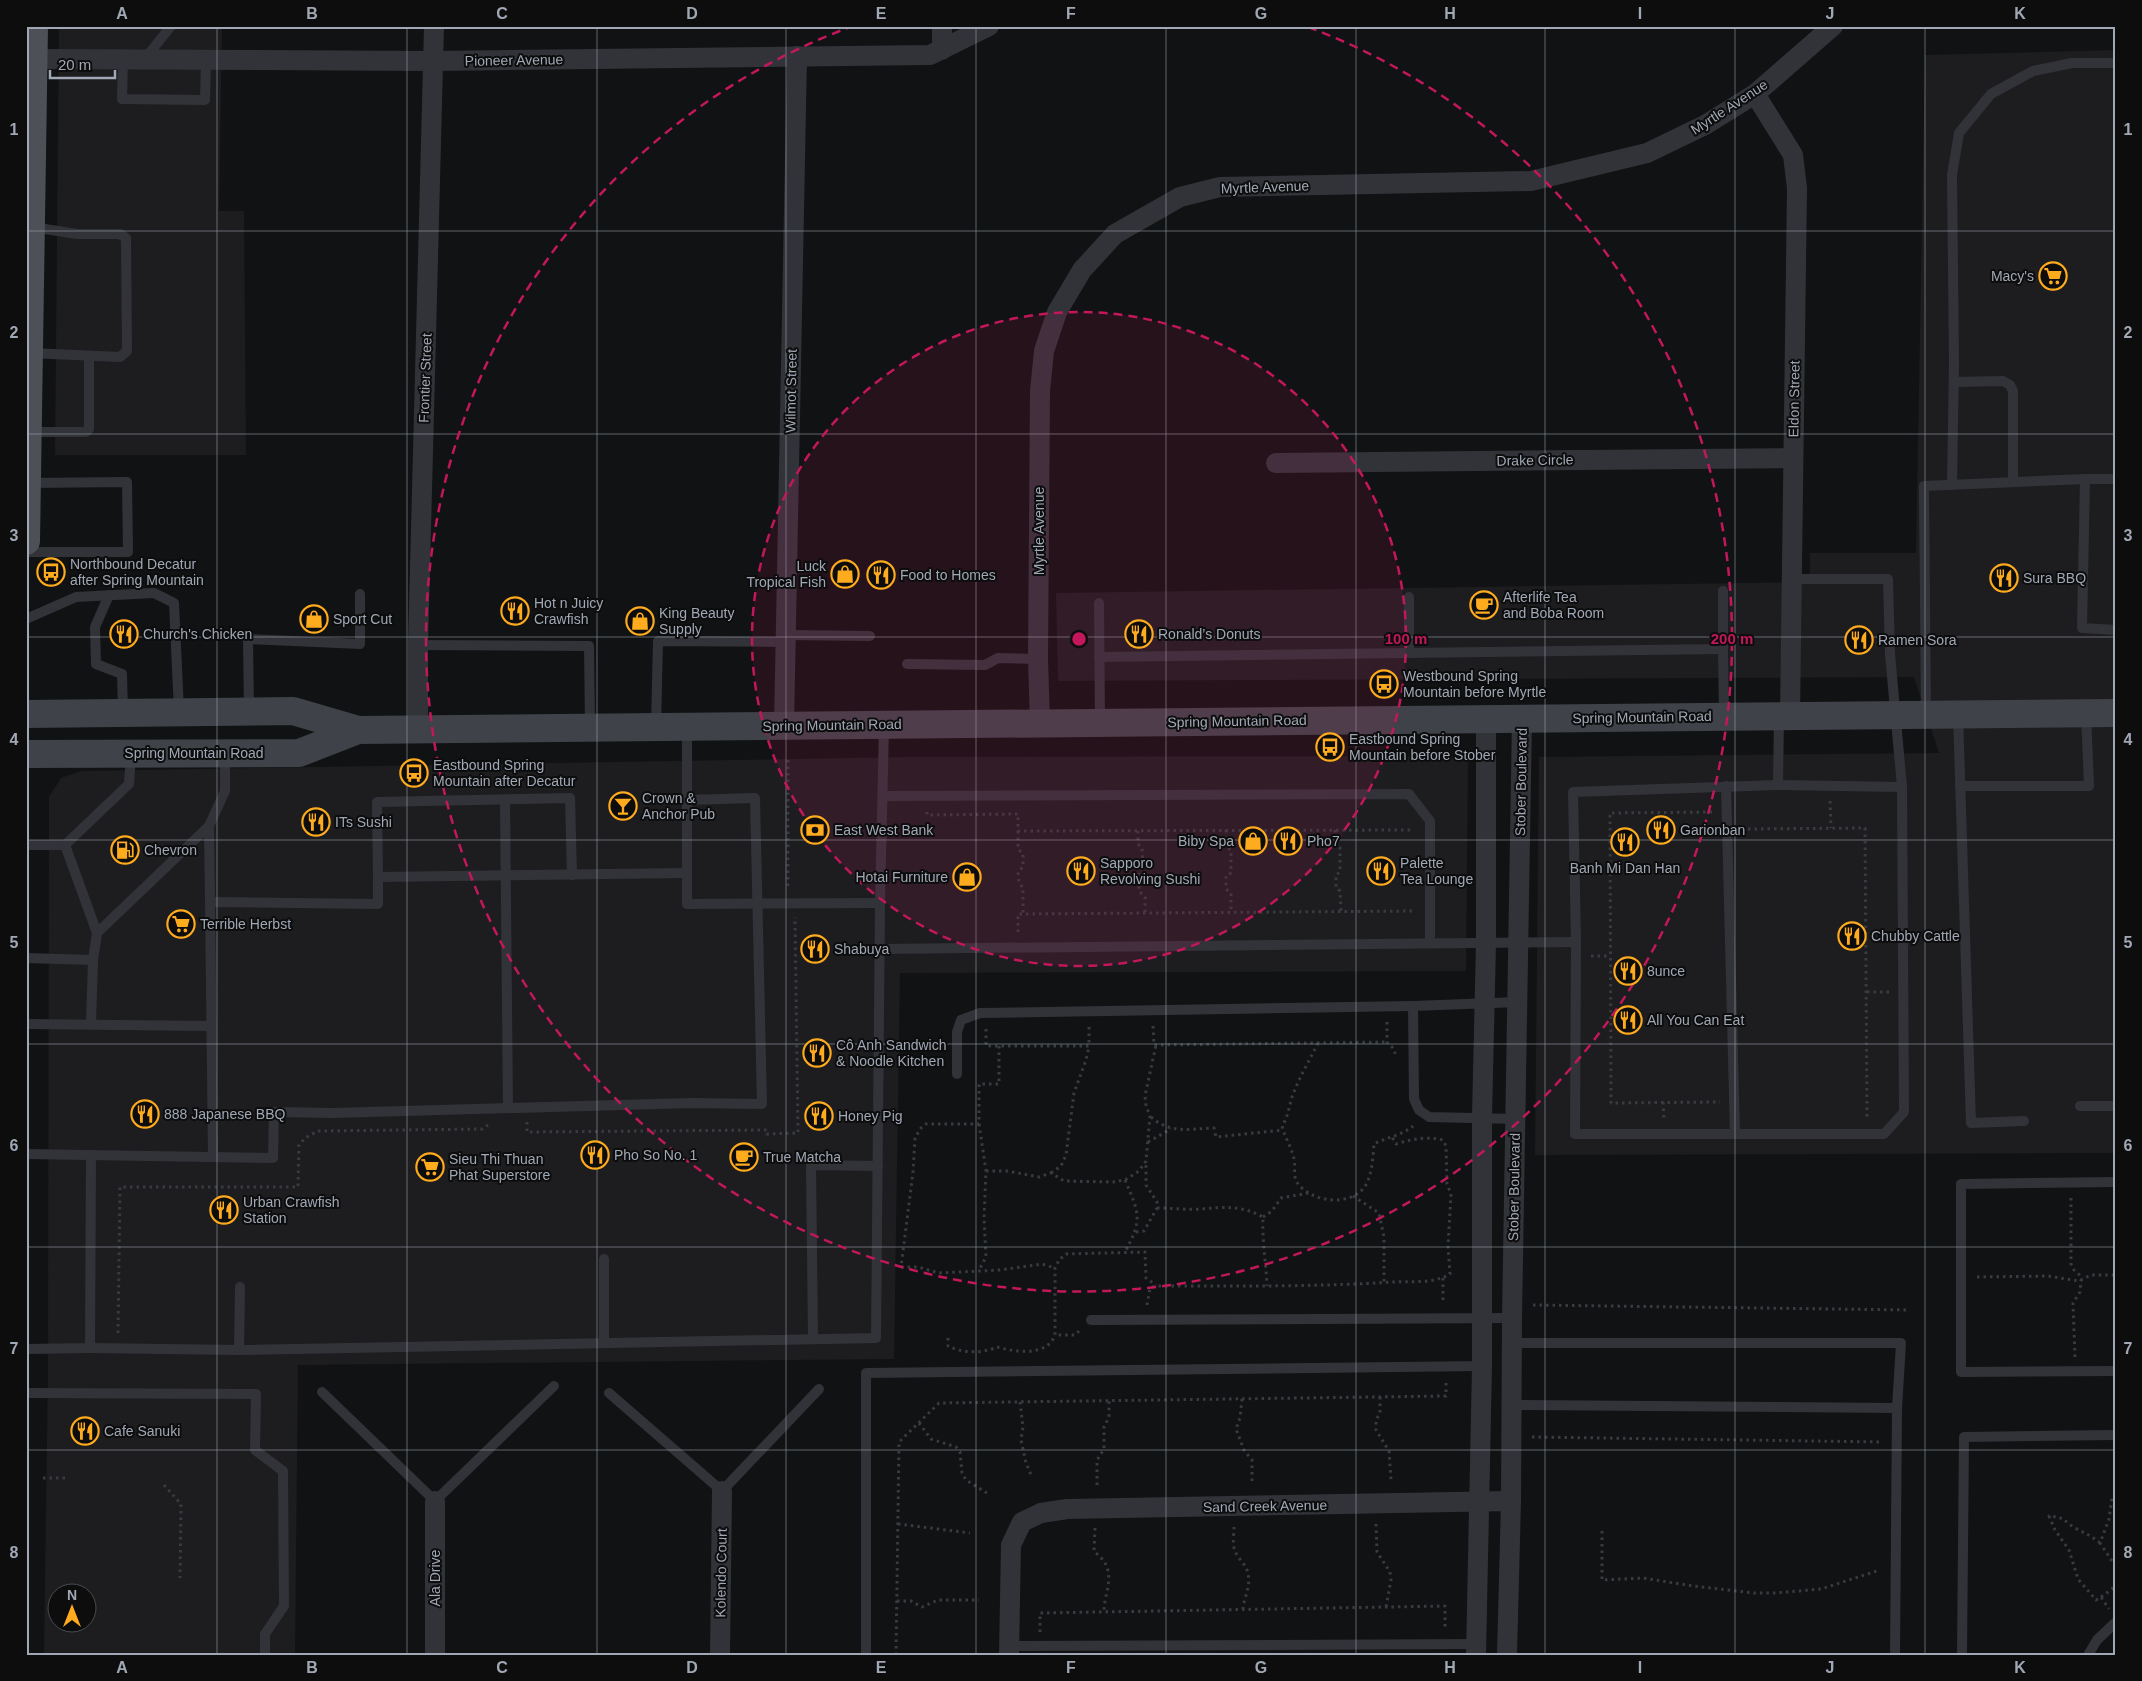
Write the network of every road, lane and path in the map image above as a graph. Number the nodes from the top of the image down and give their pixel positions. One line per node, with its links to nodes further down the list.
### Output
1 (34, 26): 9 (main road)
2 (171, 26): 11 (lane)
3 (434, 26): 13 (street, Frontier Street)
4 (942, 26): 7 (street)
5 (989, 26): 7 (street, Pioneer Avenue)
6 (1832, 26): 15 (street, Myrtle Avenue)
7 (942, 50): 8 (street, Pioneer Avenue)
8 (797, 56): 13 (street, Pioneer Avenue); 39 (street, Wilmot Street)
9 (34, 59): 10 (street, Pioneer Avenue); 16 (main road)
10 (123, 60): 11 (street, Pioneer Avenue); 12 (lane)
11 (144, 60): 12 (street, Pioneer Avenue)
12 (206, 60): 13 (street, Pioneer Avenue)
13 (434, 61): 40 (street, Frontier Street)
14 (2116, 63): 19 (lane)
15 (1755, 94): 21 (street, Eldon Street); 44 (street, Myrtle Avenue)
16 (31, 227): 17 (main road); 18 (lane)
17 (29, 353): 18 (lane); 20 (main road)
18 (89, 356): 20 (lane)
19 (1954, 382): 25 (lane); 27 (lane)
20 (28, 432): 26 (main road)
21 (1794, 458): 22 (street, Drake Circle); 30 (street, Eldon Street)
22 (1276, 463)
23 (2116, 478): 24 (lane)
24 (2085, 479): 25 (lane); 37 (lane)
25 (2012, 482): 27 (lane)
26 (27, 484): 28 (main road); 29 (lane)
27 (1952, 485): 52 (lane)
28 (26, 541)
29 (26, 552)
30 (1790, 579): 54 (lane); 56 (street, Eldon Street)
31 (1723, 591): 41 (lane)
32 (360, 594): 48 (lane)
33 (109, 595): 36 (lane); 46 (lane); 47 (lane)
34 (1409, 597): 42 (lane)
35 (1099, 604): 43 (lane)
36 (26, 619)
37 (2116, 630)
38 (870, 636): 39 (lane)
39 (786, 638): 62 (street, Wilmot Street); 64 (lane)
40 (418, 645): 63 (lane); 66 (street, Frontier Street)
41 (1723, 649): 42 (lane); 55 (lane)
42 (1409, 652): 43 (lane)
43 (1100, 657): 59 (lane)
44 (1038, 659): 45 (lane); 60 (street, Myrtle Avenue)
45 (907, 664)
46 (123, 712): 47 (main road, Spring Mountain Road); 51 (main road, Spring Mountain Road)
47 (179, 712): 48 (main road, Spring Mountain Road)
48 (249, 712): 67 (main road, Spring Mountain Road)
49 (2116, 712): 50 (main road, Spring Mountain Road)
50 (2086, 713): 53 (main road, Spring Mountain Road); 75 (lane)
51 (26, 714)
52 (1926, 714): 53 (main road, Spring Mountain Road); 54 (main road, Spring Mountain Road)
53 (1958, 714): 75 (lane)
54 (1896, 715): 56 (main road, Spring Mountain Road); 76 (lane)
55 (1724, 716): 56 (main road, Spring Mountain Road); 57 (main road, Spring Mountain Road)
56 (1784, 716): 72 (lane)
57 (1522, 718): 58 (main road, Spring Mountain Road); 109 (street, Stober Boulevard)
58 (1486, 719): 59 (main road, Spring Mountain Road); 110 (street)
59 (1100, 722): 60 (main road, Spring Mountain Road)
60 (1040, 723): 61 (main road, Spring Mountain Road)
61 (884, 724): 62 (main road, Spring Mountain Road); 77 (lane)
62 (784, 726): 65 (main road, Spring Mountain Road)
63 (590, 727): 64 (main road, Spring Mountain Road); 66 (main road, Spring Mountain Road)
64 (656, 727): 65 (main road, Spring Mountain Road)
65 (688, 727): 80 (lane)
66 (418, 729): 67 (main road, Spring Mountain Road)
67 (358, 730): 68 (main road, Spring Mountain Road)
68 (226, 752): 69 (main road, Spring Mountain Road); 82 (lane)
69 (131, 753): 70 (main road, Spring Mountain Road); 91 (lane)
70 (26, 754)
71 (788, 760): 96 (path)
72 (1778, 785): 73 (lane); 74 (lane)
73 (1726, 786): 107 (lane); 149 (lane)
74 (1829, 786): 76 (lane); 84 (path)
75 (1960, 786): 144 (lane)
76 (1902, 787): 116 (lane)
77 (883, 796): 78 (lane); 98 (lane)
78 (927, 796): 87 (lane); 88 (path)
79 (505, 800): 93 (lane); 94 (lane); 95 (lane)
80 (687, 800): 92 (lane); 99 (lane)
81 (1713, 812): 134 (path)
82 (209, 826): 97 (lane); 106 (lane)
83 (1748, 828): 84 (path)
84 (1831, 828): 115 (path)
85 (1226, 830): 86 (path); 89 (path); 102 (path)
86 (1335, 830): 87 (path); 101 (path)
87 (1430, 830): 100 (lane)
88 (1018, 831): 89 (path); 104 (path)
89 (1138, 831): 103 (path)
90 (26, 845): 91 (lane)
91 (65, 845): 106 (lane)
92 (686, 874): 93 (lane); 99 (lane)
93 (572, 875): 94 (lane)
94 (507, 876): 95 (lane); 137 (lane)
95 (378, 878): 97 (lane)
96 (795, 887)
97 (210, 902): 124 (lane)
98 (880, 903): 99 (lane); 112 (lane)
99 (756, 904): 137 (lane)
100 (1430, 910): 101 (path); 108 (lane)
101 (1341, 911): 102 (path)
102 (1231, 912): 103 (path)
103 (1145, 913): 104 (path)
104 (1023, 914): 111 (path)
105 (805, 916): 140 (path)
106 (97, 933): 114 (lane)
107 (1576, 942): 109 (lane); 149 (lane)
108 (1430, 943): 110 (lane); 111 (lane)
109 (1519, 943): 110 (lane); 117 (street, Stober Boulevard)
110 (1486, 944): 118 (street)
111 (1018, 948): 112 (lane)
112 (880, 949): 156 (lane)
113 (26, 958): 114 (lane)
114 (93, 960): 123 (lane)
115 (1867, 992): 116 (path); 143 (path)
116 (1903, 992): 149 (lane)
117 (1518, 1002): 118 (lane); 141 (street, Stober Boulevard)
118 (1484, 1004): 120 (lane); 139 (street)
119 (1387, 1006): 120 (lane); 121 (lane); 127 (path)
120 (1413, 1006): 139 (lane)
121 (986, 1013): 130 (path); 133 (lane)
122 (26, 1024): 123 (lane)
123 (90, 1024): 124 (lane)
124 (211, 1026): 154 (lane)
125 (1098, 1026): 131 (path)
126 (1144, 1026): 129 (path)
127 (1387, 1042): 128 (path); 132 (path)
128 (1318, 1043): 129 (path); 148 (path)
129 (1156, 1045): 138 (path)
130 (999, 1046): 131 (path); 145 (path)
131 (1088, 1046): 158 (path)
132 (1397, 1060)
133 (957, 1074)
134 (1726, 1102)
135 (2080, 1106): 136 (lane)
136 (2116, 1106)
137 (508, 1108): 154 (lane)
138 (1150, 1116): 147 (path); 151 (path)
139 (1482, 1117): 141 (lane); 183 (street)
140 (519, 1119)
141 (1515, 1119): 182 (street, Stober Boulevard)
142 (494, 1120): 186 (path)
143 (1868, 1120)
144 (2024, 1121)
145 (979, 1124): 157 (path); 170 (path)
146 (1413, 1126): 150 (path)
147 (1171, 1129): 148 (path); 151 (path)
148 (1283, 1130): 162 (path)
149 (1735, 1134)
150 (1392, 1137): 163 (path); 173 (path)
151 (1148, 1142): 155 (path)
152 (26, 1154): 153 (lane)
153 (91, 1155): 154 (lane); 186 (lane)
154 (213, 1157)
155 (1146, 1161): 159 (path); 164 (path)
156 (878, 1166): 188 (lane); 188 (lane)
157 (986, 1171): 158 (path); 170 (path)
158 (1051, 1172): 159 (path)
159 (1125, 1180): 166 (path)
160 (2116, 1182): 161 (lane)
161 (2070, 1183): 172 (lane); 174 (path)
162 (1309, 1193): 163 (path); 165 (path)
163 (1353, 1196): 175 (path)
164 (1157, 1208): 165 (path); 166 (path)
165 (1263, 1218): 177 (path)
166 (1136, 1232): 167 (path)
167 (1125, 1252): 169 (path); 176 (path)
168 (604, 1259): 190 (lane)
169 (1055, 1268): 170 (path); 187 (path)
170 (980, 1270)
171 (2116, 1275): 174 (path)
172 (1961, 1277): 174 (path); 198 (lane)
173 (1443, 1278): 175 (path); 179 (path)
174 (2082, 1279): 198 (path)
175 (1384, 1283): 177 (path)
176 (1156, 1286): 177 (path); 185 (path)
177 (1267, 1286)
178 (240, 1287): 194 (lane)
179 (1443, 1305)
180 (1534, 1305): 181 (path)
181 (1910, 1310)
182 (1512, 1318): 183 (lane); 191 (street, Stober Boulevard)
183 (1481, 1319): 185 (lane); 195 (street)
184 (1091, 1320): 185 (lane); 187 (path)
185 (1147, 1320)
186 (90, 1333): 192 (lane)
187 (1055, 1335): 189 (path)
188 (813, 1338): 190 (lane)
189 (948, 1338)
190 (604, 1342): 194 (lane)
191 (1512, 1343): 208 (street, Stober Boulevard); 209 (lane)
192 (90, 1348): 193 (lane); 194 (lane)
193 (26, 1349)
194 (239, 1350)
195 (1482, 1366): 196 (lane); 226 (street)
196 (1446, 1367): 204 (path); 252 (lane)
197 (2116, 1370): 198 (lane)
198 (2076, 1371)
199 (554, 1386): 224 (lane)
200 (819, 1389): 221 (lane)
201 (322, 1392): 224 (lane)
202 (609, 1392): 221 (lane)
203 (26, 1393): 249 (lane)
204 (1380, 1397): 205 (path); 217 (path)
205 (1242, 1399): 206 (path); 218 (path)
206 (1109, 1400): 207 (path); 220 (path)
207 (1020, 1402): 210 (path); 214 (path)
208 (1512, 1404): 209 (lane); 225 (street, Stober Boulevard)
209 (1897, 1408): 255 (lane)
210 (919, 1423): 223 (path); 227 (path)
211 (2116, 1436): 256 (lane)
212 (1532, 1437): 213 (path)
213 (1884, 1452)
214 (1032, 1477)
215 (43, 1478): 216 (path)
216 (67, 1478)
217 (1391, 1480)
218 (1252, 1482)
219 (164, 1485): 236 (path)
220 (1097, 1485)
221 (722, 1491): 251 (street, Kolendo Court)
222 (2116, 1494): 233 (path)
223 (990, 1495)
224 (435, 1501): 250 (street, Ala Drive)
225 (1511, 1501): 226 (street, Sand Creek Avenue); 254 (street, Stober Boulevard)
226 (1480, 1503): 247 (street, Sand Creek Avenue); 248 (street)
227 (898, 1524): 232 (path); 240 (path)
228 (1376, 1524): 241 (path)
229 (1234, 1526): 242 (path)
230 (1095, 1528): 243 (path)
231 (1602, 1531): 235 (path)
232 (970, 1533)
233 (2100, 1543): 234 (path); 238 (path)
234 (2116, 1567)
235 (1883, 1569)
236 (180, 1578)
237 (2116, 1582): 238 (path)
238 (2101, 1597): 244 (path)
239 (979, 1600): 240 (path)
240 (897, 1601): 253 (path)
241 (1386, 1607): 242 (path); 245 (path)
242 (1243, 1609): 243 (path)
243 (1104, 1612): 246 (path)
244 (2113, 1617): 257 (lane)
245 (1445, 1645): 246 (lane); 248 (lane)
246 (1040, 1646): 247 (lane)
247 (1009, 1650)
248 (1477, 1650)
249 (265, 1655)
250 (435, 1655)
251 (720, 1655)
252 (866, 1655)
253 (896, 1655)
254 (1507, 1655)
255 (1895, 1655)
256 (1962, 1655)
257 (2088, 1655)

